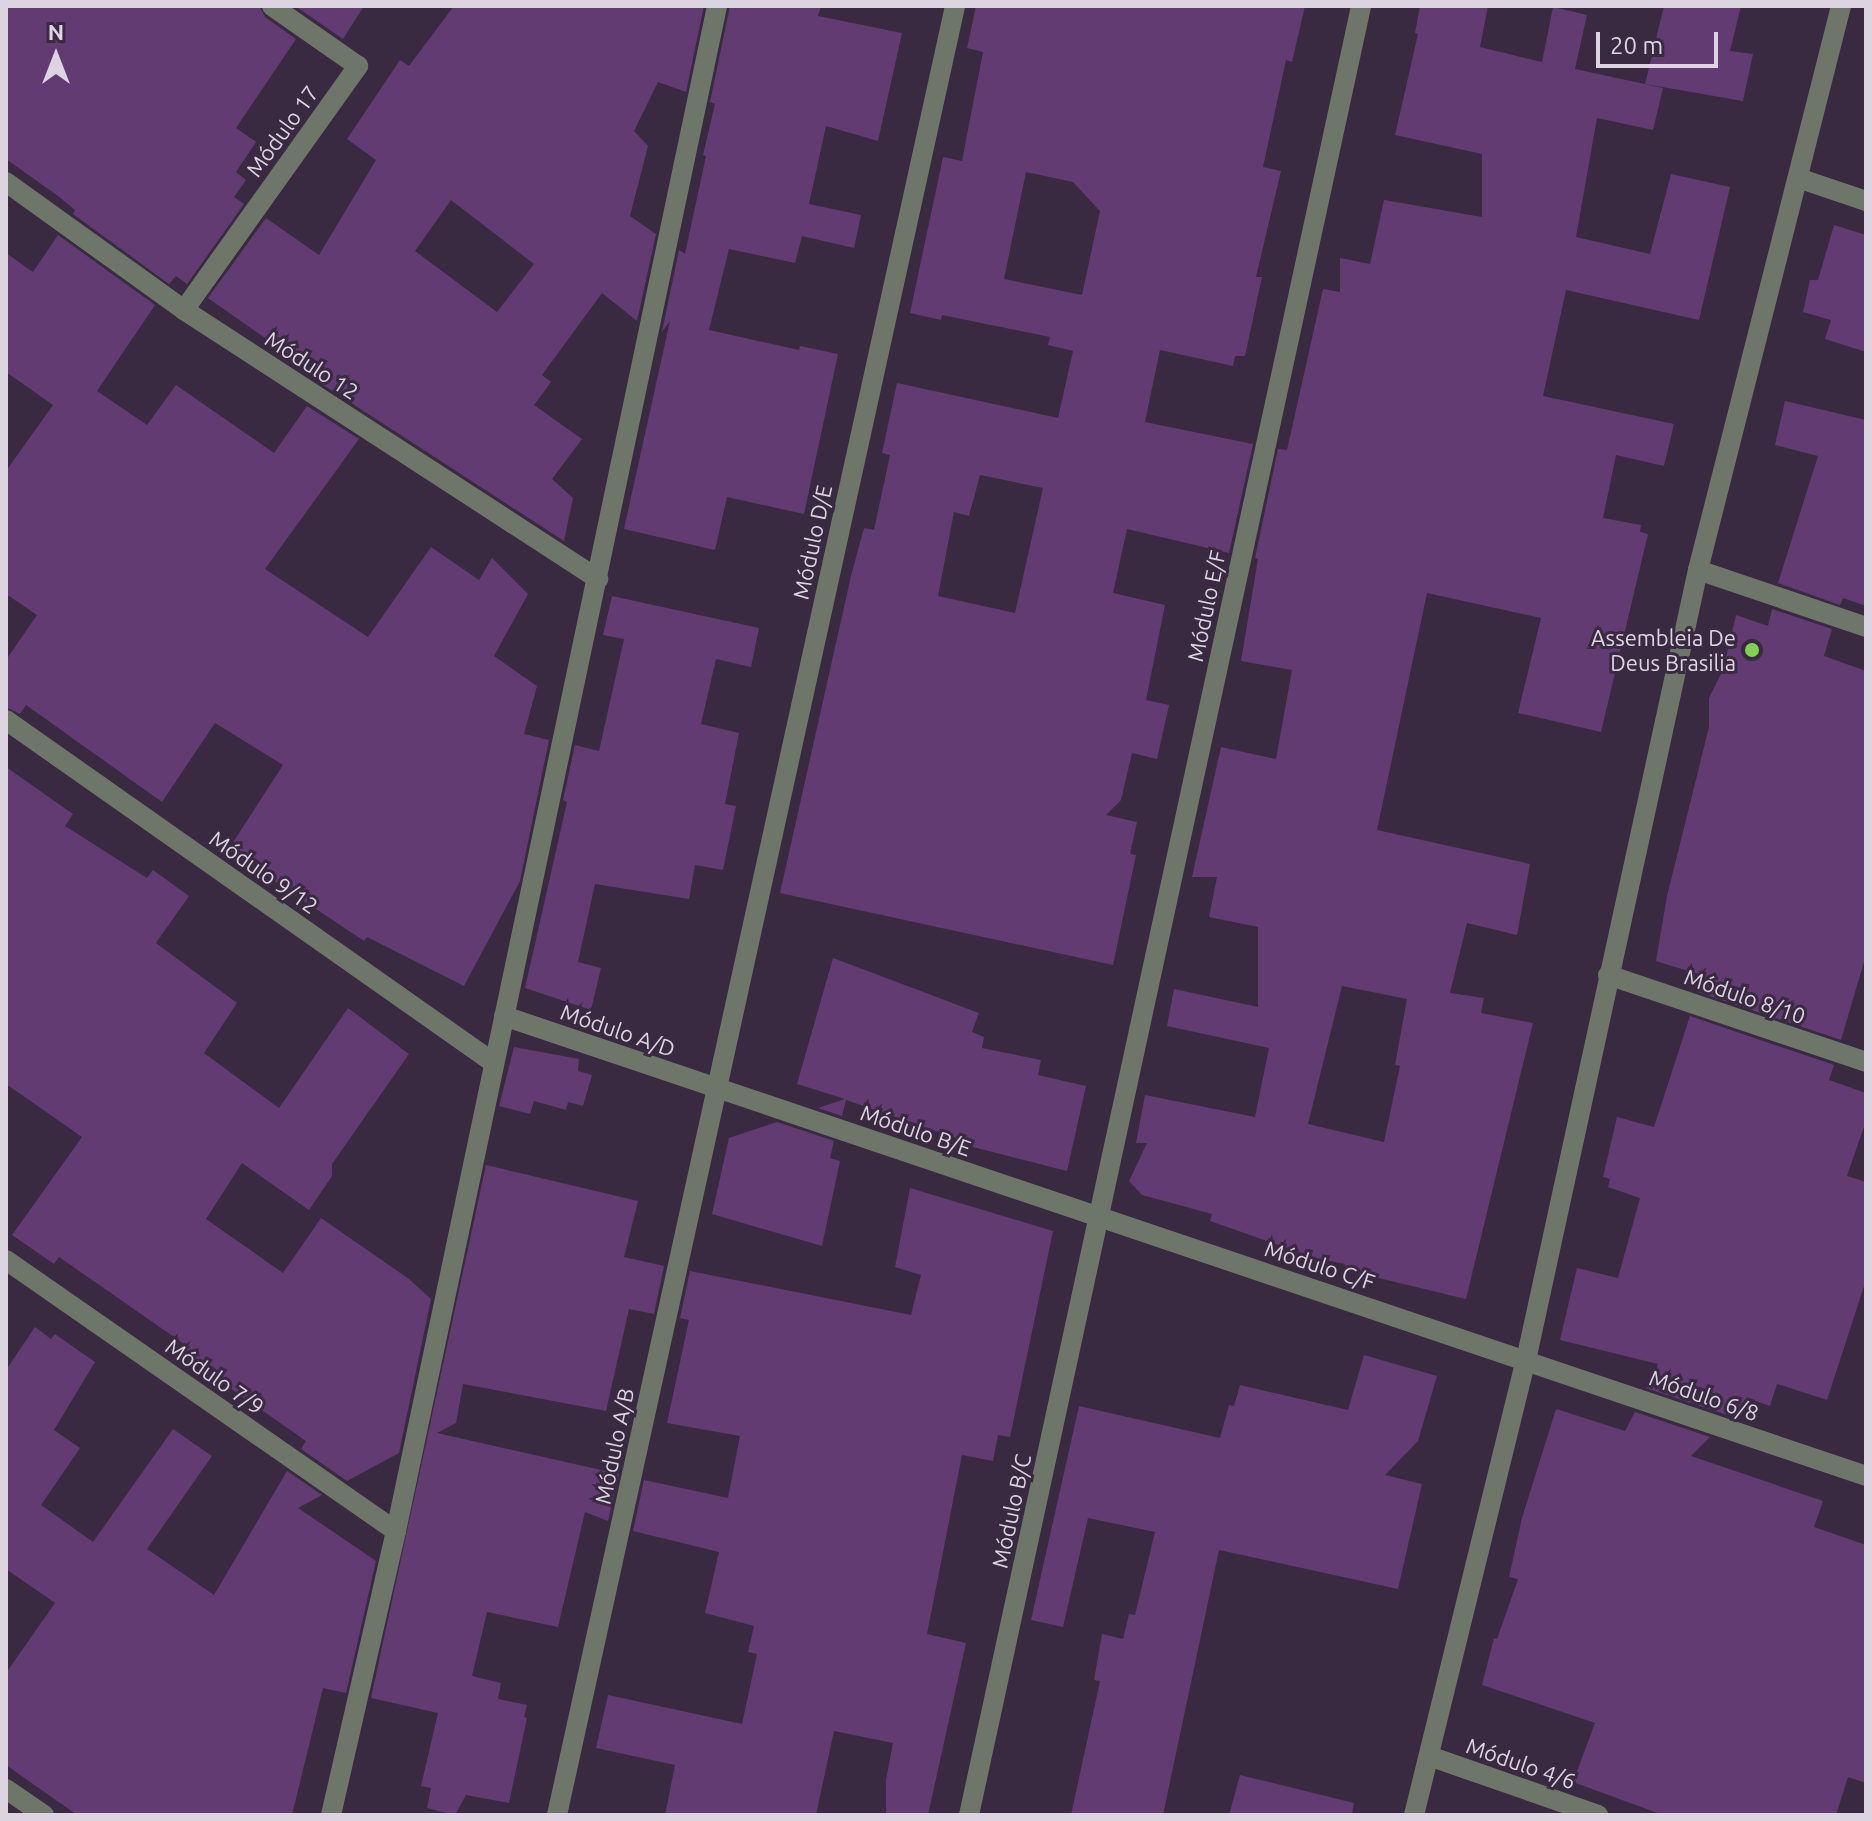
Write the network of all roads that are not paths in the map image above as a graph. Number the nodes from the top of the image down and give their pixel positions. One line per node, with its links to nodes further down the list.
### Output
1 (272, 6): 9 (street, Módulo 17)
2 (717, 6): 11 (street)
3 (955, 6): 18 (street, Módulo D/E)
4 (1361, 6): 19 (street, Módulo E/F)
5 (1841, 6): 6 (street)
6 (1798, 178): 8 (street); 10 (street)
7 (6, 182): 9 (street, Módulo 12)
8 (1866, 201)
9 (184, 310): 11 (street, Módulo 12)
10 (1698, 570): 12 (street); 14 (street)
11 (598, 579): 15 (street)
12 (1866, 627)
13 (6, 720): 17 (street, Módulo 9/12)
14 (1608, 975): 16 (street, Módulo 8/10); 21 (street)
15 (504, 1016): 17 (street); 18 (street, Módulo A/D)
16 (1866, 1062)
17 (494, 1063): 23 (street)
18 (717, 1088): 19 (street, Módulo B/E); 28 (street, Módulo A/B)
19 (1099, 1217): 21 (street, Módulo C/F); 29 (street, Módulo B/C)
20 (6, 1260): 23 (street, Módulo 7/9)
21 (1526, 1360): 22 (street, Módulo 6/8); 24 (street)
22 (1866, 1476)
23 (396, 1531): 27 (street)
24 (1429, 1756): 30 (street); 31 (street, Módulo 4/6)
25 (6, 1789): 26 (street)
26 (44, 1815)
27 (331, 1815)
28 (557, 1815)
29 (969, 1815)
30 (1414, 1815)
31 (1598, 1815)

